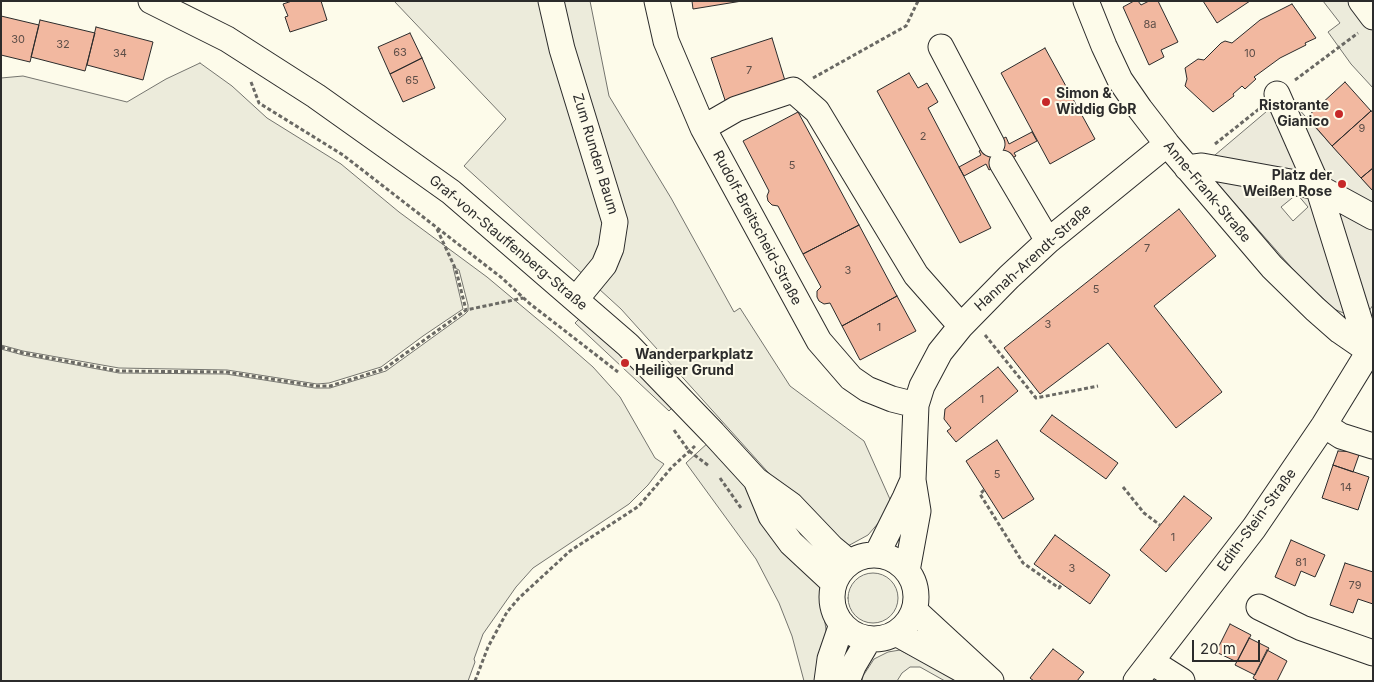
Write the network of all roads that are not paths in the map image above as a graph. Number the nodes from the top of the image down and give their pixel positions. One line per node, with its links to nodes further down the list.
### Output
1 (151, 1): 15 (street, Graf-von-Stauffenberg-Straße)
2 (551, 1): 15 (street, Zum Runden Baum)
3 (657, 1): 9 (street, Rudolf-Breitscheid-Straße)
4 (1087, 1): 10 (street, Anne-Frank-Straße)
5 (1361, 1): 6 (street)
6 (1373, 17)
7 (941, 46): 14 (street)
8 (1276, 94): 12 (street)
9 (703, 128): 16 (street); 18 (street, Rudolf-Breitscheid-Straße)
10 (1167, 144): 11 (street, Anne-Frank-Straße); 14 (street, Hannah-Arendt-Straße)
11 (1186, 168): 12 (street); 17 (street, Anne-Frank-Straße)
12 (1318, 187): 13 (street); 17 (street)
13 (1373, 217)
14 (1048, 241): 16 (street, Hannah-Arendt-Straße)
15 (576, 299): 21 (street, Graf-von-Stauffenberg-Straße)
16 (965, 321): 18 (street, Hannah-Arendt-Straße)
17 (1371, 348): 19 (street, Edith-Stein-Straße)
18 (916, 406): 22 (street, Hannah-Arendt-Straße)
19 (1324, 425): 20 (street); 33 (street, Edith-Stein-Straße)
20 (1373, 446)
21 (756, 480): 24 (street, Graf-von-Stauffenberg-Straße); 26 (street, Graf-von-Stauffenberg-Straße)
22 (913, 480): 23 (street, Hannah-Arendt-Straße); 25 (street, Hannah-Arendt-Straße)
23 (877, 554): 24 (street); 25 (street)
24 (849, 562): 26 (street)
25 (907, 570): 28 (street)
26 (834, 583): 29 (street)
27 (1259, 607): 32 (street)
28 (914, 610): 30 (street); 37 (street)
29 (842, 624): 31 (street); 34 (street)
30 (896, 633): 31 (street); 36 (street)
31 (869, 639): 35 (street)
32 (1373, 653)
33 (1152, 662): 38 (street, Edith-Stein-Straße); 39 (street)
34 (827, 681)
35 (847, 681)
36 (982, 681)
37 (991, 681)
38 (1136, 681)
39 (1182, 681)

